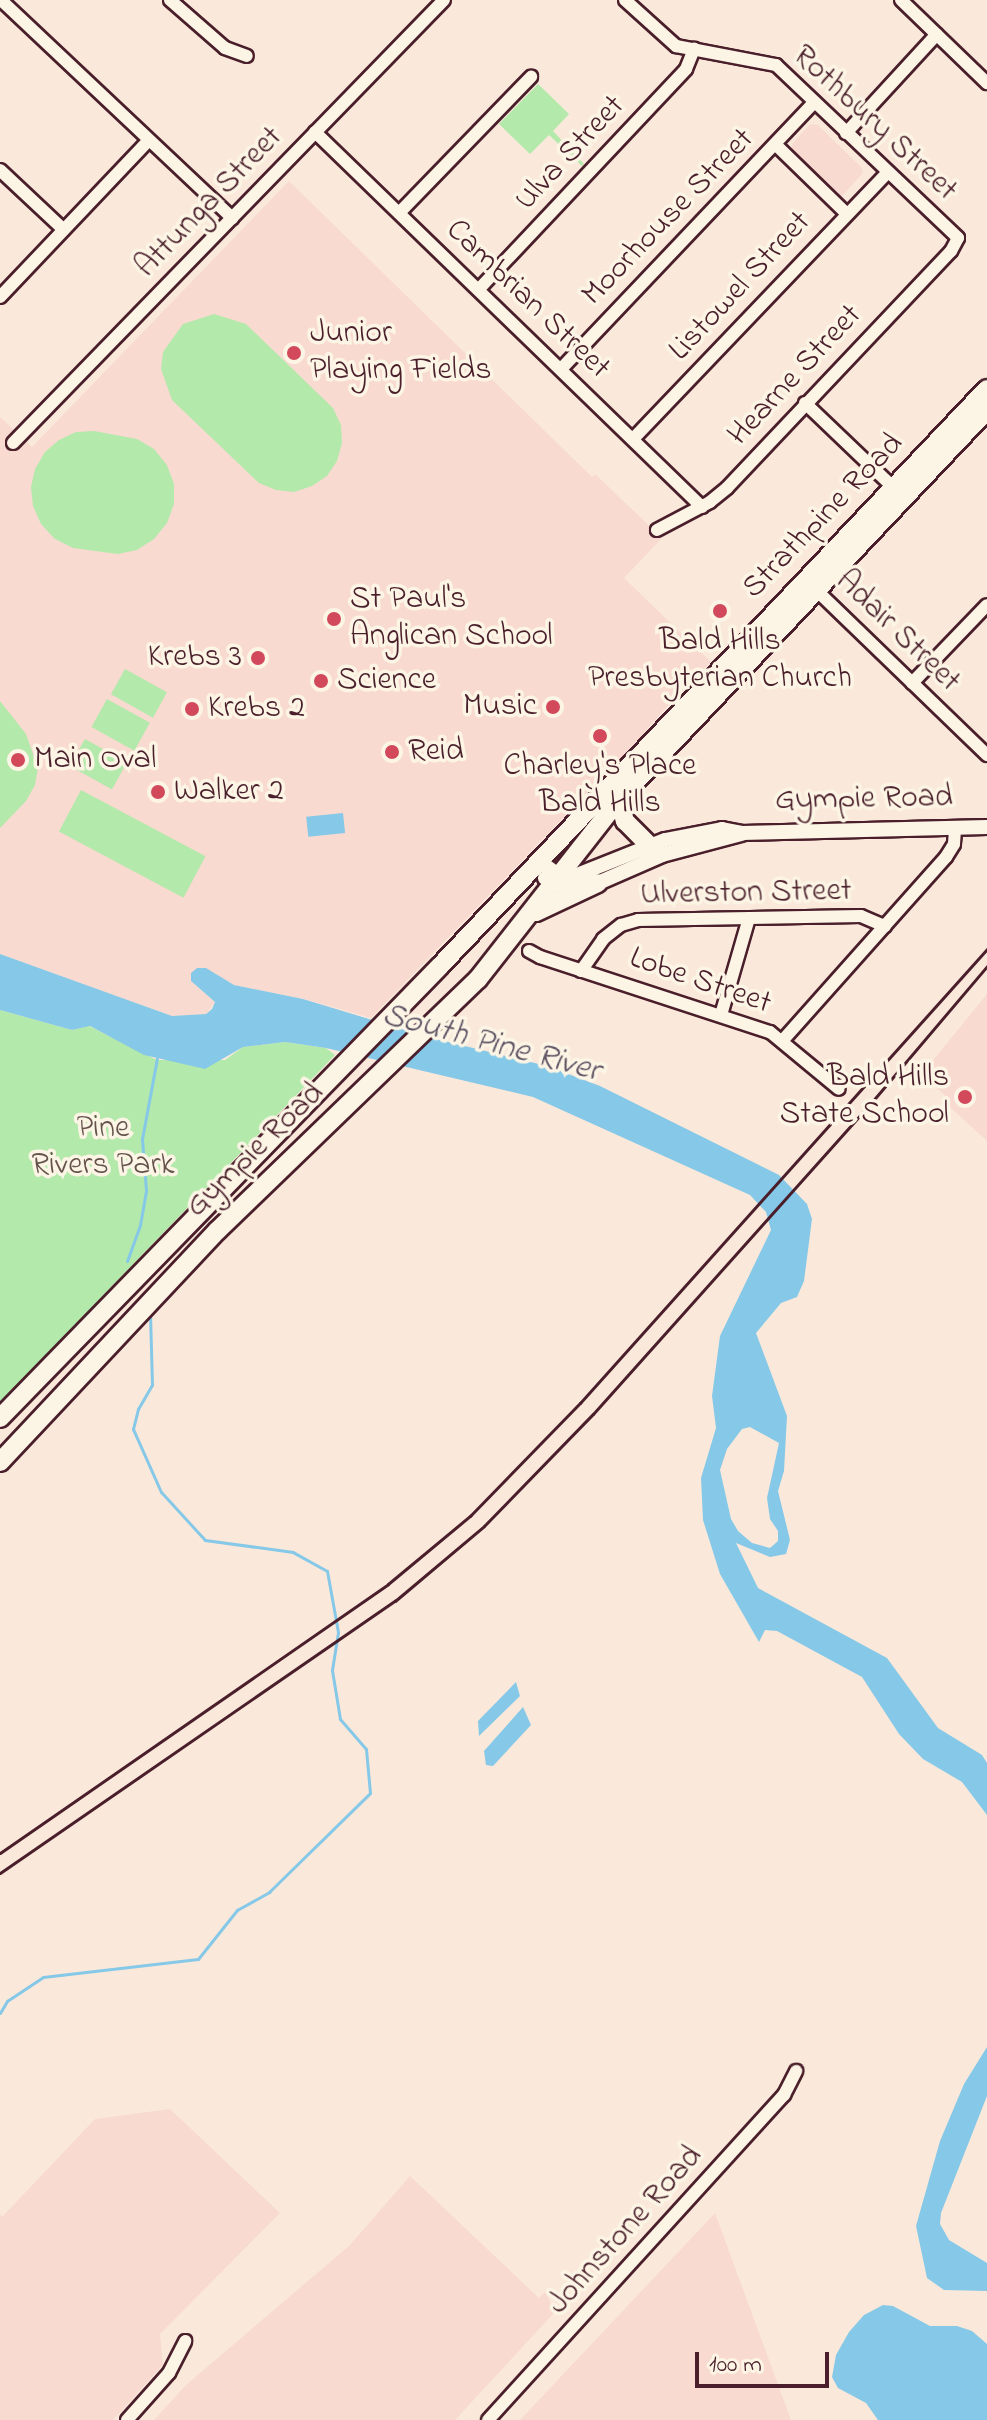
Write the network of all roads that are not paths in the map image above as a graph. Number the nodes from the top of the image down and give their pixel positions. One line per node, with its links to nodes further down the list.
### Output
1 (1, 0): 16 (street)
2 (170, 0): 7 (street)
3 (191, 0): 7 (street)
4 (444, 0): 14 (street, Attunga Street)
5 (625, 0): 9 (street, Rothbury Street)
6 (901, 0): 8 (street)
7 (181, 11): 10 (street)
8 (937, 34): 12 (street); 15 (street)
9 (694, 49): 13 (street, Rothbury Street); 25 (street, Ulva Street)
10 (247, 56)
11 (531, 77): 20 (street)
12 (987, 83)
13 (814, 102): 15 (street, Rothbury Street); 17 (street, Moorhouse Street)
14 (315, 132): 20 (street, Cambrian Street); 22 (street, Attunga Street)
15 (846, 133): 19 (street, Rothbury Street)
16 (149, 140): 22 (street); 23 (street)
17 (775, 144): 21 (street); 27 (street, Moorhouse Street)
18 (0, 170): 23 (street)
19 (887, 173): 21 (street, Listowel Street); 24 (street, Rothbury Street)
20 (399, 213): 25 (street, Cambrian Street)
21 (847, 214): 31 (street, Listowel Street)
22 (232, 218): 32 (street, Attunga Street)
23 (63, 229): 26 (street)
24 (958, 238): 29 (street, Hearne Street)
25 (479, 289): 27 (street, Cambrian Street)
26 (0, 297)
27 (561, 369): 31 (street, Cambrian Street)
28 (987, 389): 33 (highway, Strathpine Road)
29 (805, 403): 33 (street); 34 (street, Hearne Street)
30 (987, 410): 33 (highway, Strathpine Road)
31 (633, 439): 34 (street, Cambrian Street)
32 (13, 443)
33 (898, 493): 36 (highway, Strathpine Road)
34 (702, 507): 35 (street, Hearne Street)
35 (657, 530)
36 (812, 585): 38 (street, Adair Street); 40 (highway, Strathpine Road); 45 (highway, Strathpine Road)
37 (987, 605): 38 (street)
38 (912, 683): 39 (street, Adair Street)
39 (987, 755)
40 (619, 799): 44 (highway); 46 (highway, Strathpine Road)
41 (987, 827): 42 (main road, Gympie Road)
42 (955, 828): 43 (main road, Gympie Road); 50 (street)
43 (742, 833): 44 (main road, Gympie Road); 47 (main road, Gympie Road)
44 (649, 845): 46 (main road, Gympie Road)
45 (536, 864): 46 (main road); 56 (highway, Gympie Road)
46 (556, 879): 47 (main road, Gympie Road); 48 (highway, Gympie Road)
47 (598, 883): 48 (highway)
48 (530, 916): 57 (highway, Gympie Road)
49 (749, 918): 50 (street, Ulverston Street); 52 (street, Ulverston Street); 53 (street)
50 (885, 926): 54 (street)
51 (529, 951): 52 (street, Lobe Street)
52 (581, 971): 53 (street, Lobe Street)
53 (721, 1015): 54 (street, Lobe Street)
54 (783, 1040): 55 (street, Lobe Street)
55 (839, 1089)
56 (0, 1418)
57 (0, 1462)
58 (796, 2071): 61 (street, Johnstone Road)
59 (185, 2341): 60 (street)
60 (127, 2420)
61 (488, 2420)

